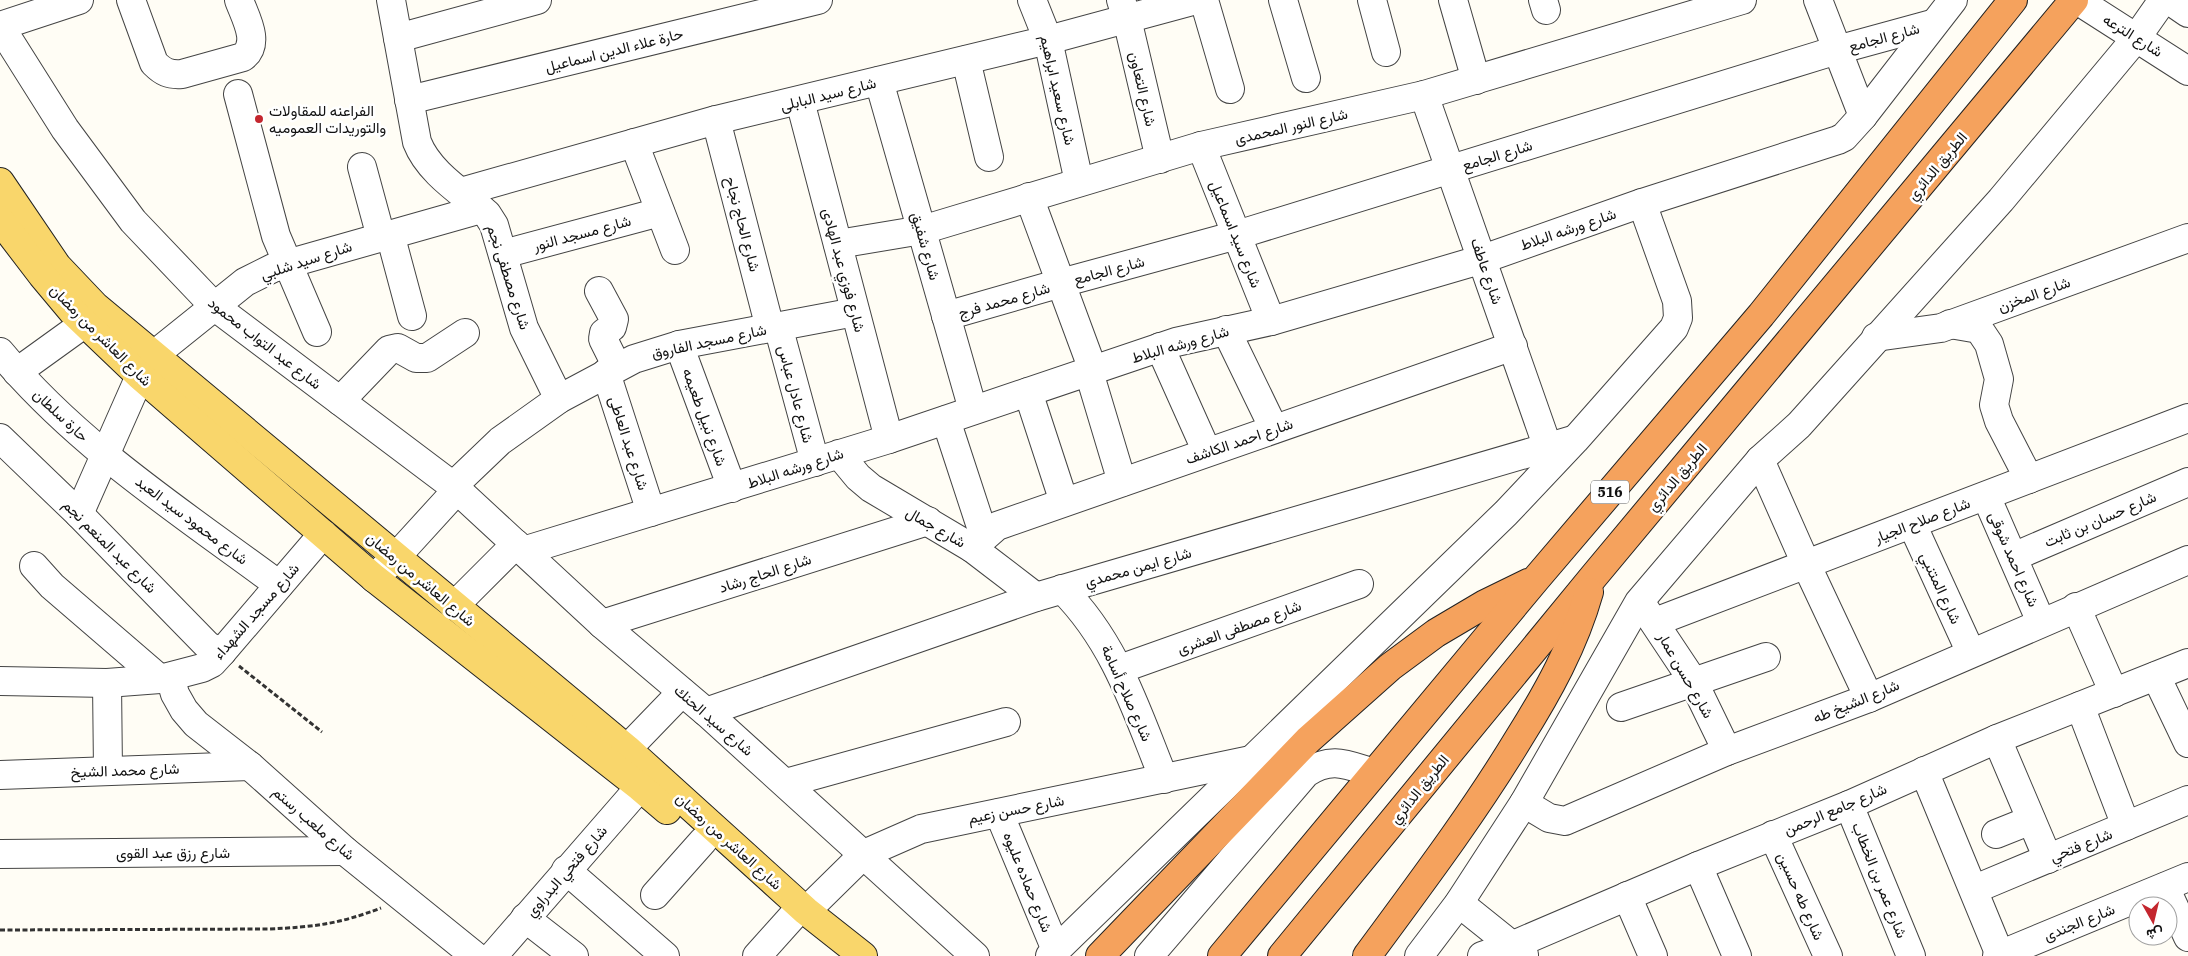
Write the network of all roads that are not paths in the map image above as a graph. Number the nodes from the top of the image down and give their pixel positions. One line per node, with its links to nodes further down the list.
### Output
1 (78, 0): 25 (street)
2 (131, 0): 3 (street)
3 (239, 0)
4 (391, 0): 27 (street, شارع مصطفى نجم)
5 (537, 0): 27 (street)
6 (818, 0): 20 (street, حارة علاء الدين اسماعيل)
7 (1032, 0): 28 (street, شارع سعيد ابراهيم)
8 (1196, 0): 21 (street, شارع سيد البابلى)
9 (1204, 0): 36 (street)
10 (1283, 0): 33 (street)
11 (1372, 0): 30 (street)
12 (1453, 0): 34 (street)
13 (1818, 0): 29 (street)
14 (1953, 0): 24 (street)
15 (2012, 0): 123 (highway, 516)
16 (2075, 0): 26 (street, شارع الترعه); 121 (highway, الطريق الدائري / 516)
17 (2163, 0): 26 (street)
18 (2169, 0): 23 (street)
19 (1732, 2): 22 (street, شارع النور المحمدى)
20 (750, 8): 39 (street, حارة علاء الدين اسماعيل)
21 (1124, 9): 28 (street, شارع سيد البابلى); 46 (street, شارع التعاون)
22 (1683, 9): 34 (street, شارع النور المحمدى)
23 (2188, 13)
24 (1932, 24): 29 (street, شارع الجامع); 41 (street)
25 (0, 26): 67 (street, شارع عبد التواب محمود)
26 (2137, 37): 32 (street, شارع الترعه); 78 (street)
27 (398, 38): 39 (street, شارع مصطفى نجم)
28 (1048, 40): 31 (street, شارع سيد البابلى); 50 (street, شارع سعيد ابراهيم)
29 (1837, 50): 41 (street); 48 (street, شارع الجامع)
30 (1386, 52)
31 (966, 60): 35 (street, شارع سيد البابلى); 45 (street)
32 (2188, 71)
33 (1306, 78)
34 (1476, 80): 38 (street, شارع النور المحمدى)
35 (879, 81): 40 (street, شارع سيد البابلى); 56 (street, شارع شفيق)
36 (1230, 89)
37 (238, 94): 64 (street)
38 (1424, 96): 44 (street, شارع النور المحمدى); 48 (street, شارع عاطف)
39 (409, 100): 52 (street, شارع مصطفى نجم)
40 (800, 101): 42 (street, شارع سيد البابلى); 60 (street, شارع فوزي عبد الهادى)
41 (1863, 116): 53 (street, شارع ورشه البلاط)
42 (716, 120): 43 (street, شارع سيد البابلى); 74 (street, شارع الحاج نجاح)
43 (634, 143): 52 (street, شارع سيد البابلى); 54 (street)
44 (1201, 146): 46 (street, شارع النور المحمدى); 58 (street, شارع سيد اسماعيل)
45 (989, 156)
46 (1160, 159): 50 (street, شارع النور المحمدى)
47 (362, 167): 57 (street)
48 (1450, 169): 58 (street, شارع الجامع); 63 (street, شارع عاطف)
49 (0, 182): 83 (main road, شارع العاشر من رمضان)
50 (1079, 182): 51 (street, شارع النور المحمدى)
51 (1029, 197): 56 (street, شارع النور المحمدى); 65 (street)
52 (471, 200): 57 (street, شارع سيد شلبي); 62 (street, شارع مصطفى نجم)
53 (1642, 203): 63 (street, شارع ورشه البلاط); 96 (street)
54 (660, 212): 61 (street); 62 (street, شارع مسجد النور)
55 (0, 220): 72 (main road, شارع العاشر من رمضان)
56 (922, 230): 60 (street, شارع النور المحمدى); 70 (street, شارع شفيق)
57 (386, 235): 64 (street, شارع سيد شلبي); 69 (street)
58 (1237, 235): 65 (street, شارع الجامع); 71 (street, شارع سيد اسماعيل)
59 (2188, 238): 73 (street, شارع المخزن)
60 (838, 244): 68 (street, شارع فوزي عبد الهادى)
61 (675, 250)
62 (503, 254): 88 (street, شارع مصطفى نجم)
63 (1483, 259): 71 (street, شارع ورشه البلاط); 80 (street, شارع عاطف)
64 (288, 264): 67 (street, شارع سيد شلبي); 76 (street)
65 (1061, 283): 70 (street, شارع محمد فرج); 85 (street)
66 (599, 291): 84 (street, شارع عبد العاطى)
67 (214, 306): 83 (street, شارع سيد شلبي); 89 (street, شارع عبد التواب محمود)
68 (855, 312): 74 (street, شارع مسجد الفاروق); 95 (street, شارع فوزي عبد الهادى)
69 (412, 316)
70 (946, 316): 90 (street, شارع شفيق)
71 (1271, 321): 75 (street, شارع ورشه البلاط)
72 (85, 323): 83 (main road, شارع العاشر من رمضان); 86 (street)
73 (1950, 324): 78 (street, شارع المخزن); 102 (street)
74 (774, 327): 79 (street, شارع مسجد الفاروق); 100 (street, شارع عادل عباس)
75 (1226, 330): 81 (street, شارع ورشه البلاط); 93 (street)
76 (317, 332)
77 (465, 333): 89 (street)
78 (1876, 337): 101 (street)
79 (679, 345): 84 (street, شارع مسجد الفاروق); 106 (street, شارع نبيل طعيمه)
80 (1513, 346): 93 (street, شارع احمد الكاشف); 97 (street, شارع عاطف)
81 (1160, 347): 85 (street, شارع ورشه البلاط); 98 (street)
82 (0, 352): 86 (street, حارة سلطان)
83 (147, 365): 99 (street); 113 (main road, شارع العاشر من رمضان); 117 (main road, شارع العاشر من رمضان)
84 (612, 370): 88 (street, شارع مسجد الفاروق); 109 (street, شارع عبد العاطى)
85 (1091, 371): 87 (street, شارع ورشه البلاط); 103 (street)
86 (17, 372): 99 (street, حارة سلطان)
87 (1028, 392): 90 (street, شارع ورشه البلاط); 108 (street)
88 (559, 400): 105 (street, شارع مسجد الفاروق)
89 (340, 401): 105 (street, شارع عبد التواب محمود)
90 (973, 410): 92 (street, شارع ورشه البلاط)
91 (2188, 418): 102 (street, شارع صلاح الجيار)
92 (946, 420): 95 (street, شارع ورشه البلاط); 114 (street)
93 (1274, 429): 98 (street, شارع احمد الكاشف)
94 (0, 438): 110 (street, شارع عبد المنعم نجم)
95 (888, 438): 100 (street, شارع ورشه البلاط)
96 (1575, 440): 97 (street, شارع ايمن محمدي); 154 (street)
97 (1548, 448): 126 (street, شارع ايمن محمدي)
98 (1207, 452): 103 (street, شارع احمد الكاشف)
99 (106, 456): 110 (street); 125 (street, شارع محمود سيد العبد)
100 (827, 458): 106 (street, شارع ورشه البلاط); 111 (street, شارع جمال)
101 (1760, 460): 119 (street); 130 (street)
102 (2028, 479): 107 (street, شارع صلاح الجيار)
103 (1122, 482): 108 (street, شارع احمد الكاشف)
104 (2188, 482): 116 (street, شارع حسان بن ثابت)
105 (455, 488): 115 (street, شارع سيد الحنك); 117 (street, شارع مسجد الفاروق)
106 (732, 488): 109 (street, شارع ورشه البلاط)
107 (1986, 496): 112 (street, شارع صلاح الجيار); 116 (street, شارع احمد شوقى)
108 (1064, 502): 114 (street, شارع احمد الكاشف)
109 (651, 512): 115 (street, شارع ورشه البلاط)
110 (79, 514): 133 (street, شارع عبد المنعم نجم)
111 (928, 521): 114 (street, شارع جمال); 132 (street, شارع الحاج رشاد)
112 (1912, 524): 119 (street, شارع صلاح الجيار); 134 (street, شارع المتنبي)
113 (323, 534): 122 (main road, شارع العاشر من رمضان); 125 (street, شارع مسجد الشهداء)
114 (978, 542): 127 (street, شارع جمال)
115 (520, 548): 128 (street); 132 (street, شارع سيد الحنك)
116 (2013, 557): 131 (street, شارع احمد شوقى)
117 (395, 558): 122 (street, شارع مسجد الفاروق); 128 (main road, شارع العاشر من رمضان)
118 (2188, 560): 129 (street, شارع الشيخ طه)
119 (1806, 564): 130 (street, شارع صلاح الجيار); 145 (street)
120 (34, 566): 139 (street)
121 (1594, 576): 201 (highway, الطريق الدائري / 516); 202 (highway)
122 (374, 578): 162 (main road, شارع العاشر من رمضان)
123 (1536, 579): 158 (highway, 516); 198 (highway)
124 (1359, 584): 137 (street, شارع مصطفى العشرى)
125 (279, 585): 133 (street, شارع مسجد الشهداء)
126 (1062, 589): 127 (street, شارع ايمن محمدي); 137 (street, شارع صلاح أسامة)
127 (1036, 597): 148 (street, شارع ايمن محمدي)
128 (454, 606): 152 (main road, شارع العاشر من رمضان)
129 (2076, 607): 131 (street, شارع الشيخ طه); 144 (street)
130 (1647, 612): 141 (street, شارع حسن عمار); 164 (street)
131 (2042, 622): 134 (street, شارع الشيخ طه)
132 (602, 624): 143 (street, شارع سيد الحنك)
133 (222, 652): 139 (street, شارع مسجد الشهداء)
134 (1971, 653): 145 (street, شارع الشيخ طه)
135 (1766, 657): 141 (street)
136 (2188, 662): 138 (street, شارع جامع الرحمن)
137 (1120, 669): 160 (street, شارع صلاح أسامة)
138 (2156, 676): 144 (street, شارع جامع الرحمن); 151 (street)
139 (165, 678): 142 (street, شارع مسجد الشهداء); 155 (street, شارع ملعب رستم)
140 (0, 681): 142 (street, شارع مسجد الشهداء)
141 (1693, 681): 147 (street); 153 (street, شارع حسن عمار)
142 (107, 683): 156 (street)
143 (682, 692): 148 (street, شارع سيد الحنك); 152 (street)
144 (2114, 693): 146 (street, شارع جامع الرحمن)
145 (1869, 698): 153 (street, شارع الشيخ طه)
146 (2080, 706): 150 (street, شارع جامع الرحمن); 168 (street)
147 (1621, 707)
148 (706, 712): 161 (street, شارع سيد الحنك)
149 (1006, 722): 161 (street)
150 (1997, 739): 157 (street, شارع جامع الرحمن); 167 (street)
151 (2188, 744)
152 (627, 750): 183 (main road, شارع العاشر من رمضان)
153 (1727, 751): 164 (street, شارع الشيخ طه)
154 (1251, 760): 160 (street, شارع حسن زعيم); 188 (street)
155 (250, 766): 156 (street, شارع محمد الشيخ); 172 (street, شارع ملعب رستم)
156 (108, 770): 159 (street, شارع محمد الشيخ)
157 (1924, 770): 165 (street, شارع جامع الرحمن); 179 (street)
158 (1374, 774): 199 (street); 200 (highway, 516)
159 (0, 775)
160 (1164, 779): 166 (street, شارع حسن زعيم)
161 (786, 784): 174 (street, شارع سيد الحنك)
162 (640, 787): 171 (main road, شارع العاشر من رمضان); 177 (street, شارع فتحي البدراوي)
163 (2188, 800): 168 (street, شارع فتحي)
164 (1524, 803): 182 (street)
165 (1849, 805): 170 (street, شارع جامع الرحمن); 208 (street, شارع عمر بن الخطاب)
166 (999, 813): 174 (street, شارع حسن زعيم); 188 (street, شارع حماده عليوه)
167 (2031, 820): 169 (street); 175 (street)
168 (2126, 826): 175 (street, شارع فتحي)
169 (1996, 834)
170 (1773, 835): 176 (street, شارع جامع الرحمن); 207 (street, شارع طه حسين)
171 (702, 841): 180 (street); 183 (main road, شارع العاشر من رمضان)
172 (345, 850): 173 (street, شارع رزق عبد القوى); 190 (street, شارع ملعب رستم)
173 (0, 854)
174 (864, 854): 183 (street, شارع حسن زعيم); 197 (street, شارع سيد الحنك)
175 (2048, 859): 179 (street, شارع فتحي)
176 (1698, 866): 181 (street, شارع جامع الرحمن); 206 (street)
177 (566, 870): 184 (street, شارع فتحي البدراوي); 193 (street)
178 (2177, 882): 185 (street); 189 (street, شارع الجندى)
179 (1975, 889): 189 (street)
180 (655, 895)
181 (1627, 896): 187 (street, شارع جامع الرحمن); 205 (street)
182 (1458, 903): 187 (street); 203 (street)
183 (799, 914): 194 (street, شارع حسن زعيم); 195 (main road, شارع العاشر من رمضان); 196 (main road, شارع العاشر من رمضان)
184 (525, 918): 191 (street, شارع فتحي البدراوي); 192 (street)
185 (2188, 938)
186 (2188, 950): 209 (street)
187 (1518, 951): 204 (street, شارع جامع الرحمن)
188 (1053, 953)
189 (1999, 955)
190 (475, 956)
191 (493, 956)
192 (574, 956)
193 (665, 956)
194 (758, 956)
195 (836, 956)
196 (863, 956)
197 (975, 956)
198 (1100, 956)
199 (1149, 956)
200 (1222, 956)
201 (1282, 956)
202 (1368, 956)
203 (1419, 956)
204 (1482, 956)
205 (1652, 956)
206 (1737, 956)
207 (1828, 956)
208 (1911, 956)
209 (2175, 956)

